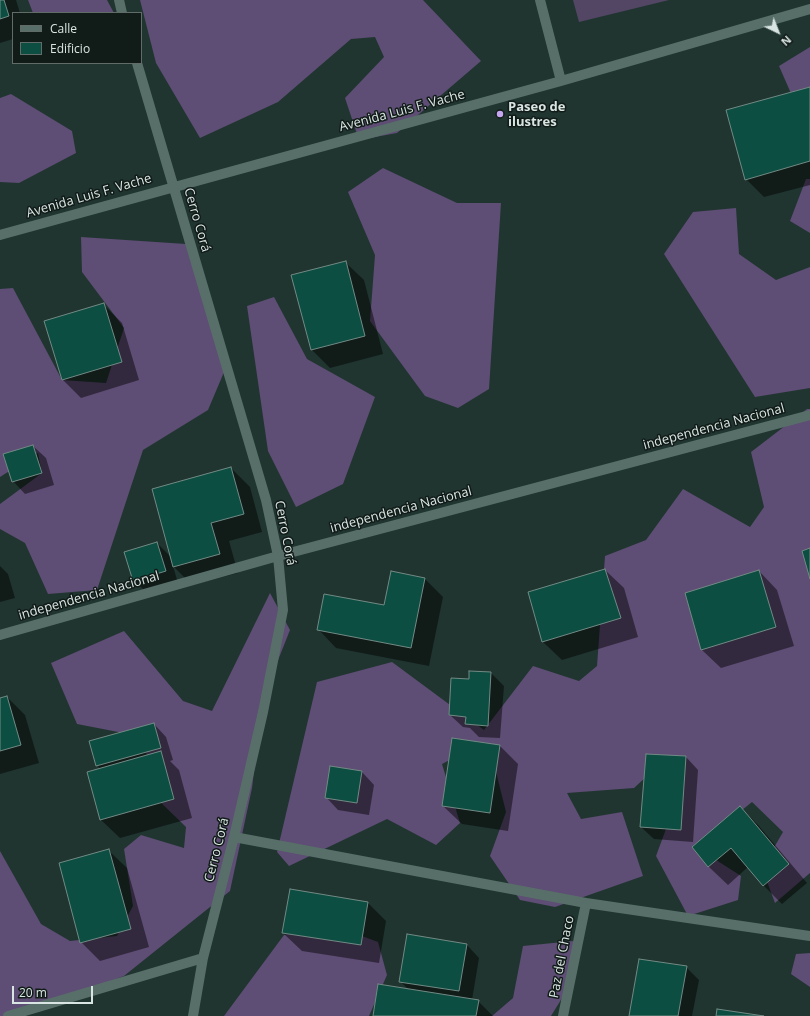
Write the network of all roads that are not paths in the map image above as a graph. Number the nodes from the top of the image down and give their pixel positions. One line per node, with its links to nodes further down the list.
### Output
1 (118, 0): 4 (street)
2 (540, 0): 6 (street)
3 (810, 9): 6 (street, Avenida Luis F. Vache)
4 (122, 12)
5 (137, 64): 7 (street, Cerro Corá)
6 (562, 82): 7 (street, Avenida Luis F. Vache)
7 (174, 186): 8 (street, Avenida Luis F. Vache); 10 (street, Cerro Corá)
8 (0, 235)
9 (810, 415): 10 (street, independencia Nacional)
10 (278, 556): 11 (street, independencia Nacional); 12 (street, Cerro Corá)
11 (0, 635)
12 (234, 837): 13 (street); 15 (street, Cerro Corá)
13 (586, 903): 14 (street); 18 (street, Paz del Chaco)
14 (810, 936)
15 (203, 958): 16 (street); 17 (street, Cerro Corá)
16 (8, 1016)
17 (192, 1016)
18 (563, 1016)

